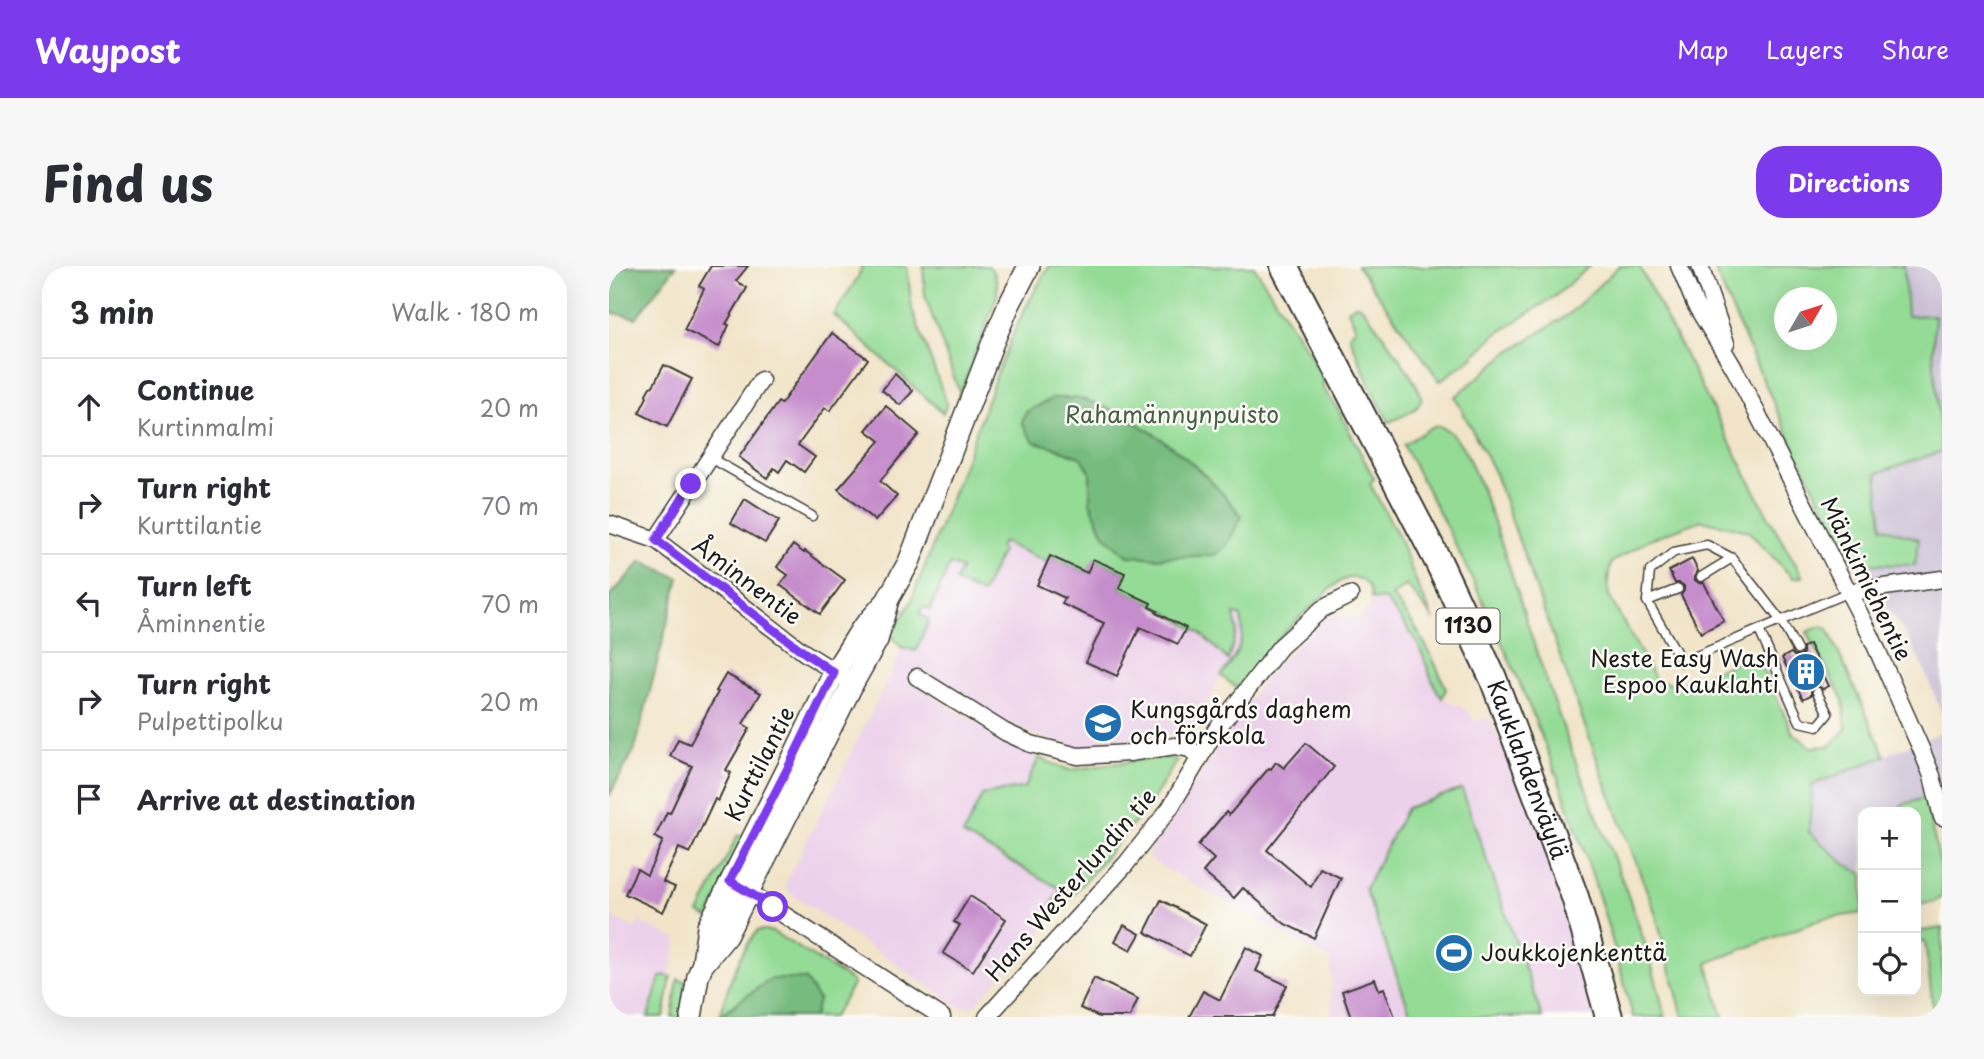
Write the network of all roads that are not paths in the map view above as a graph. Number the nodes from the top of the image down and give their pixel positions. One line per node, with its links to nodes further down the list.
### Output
1 (1272, 266): 6 (main road, Kauklahdenväylä / 1130)
2 (1284, 266): 6 (main road, Kauklahdenväylä / 1130)
3 (1679, 266): 7 (street, Mänkimiehentie)
4 (1700, 266): 7 (street, Mänkimiehentie)
5 (1023, 268): 24 (street, Kurttilantie)
6 (1306, 309): 32 (main road, Kauklahdenväylä / 1130)
7 (1734, 368): 17 (street, Mänkimiehentie)
8 (761, 380): 9 (street)
9 (709, 457): 10 (lane); 12 (street)
10 (812, 516)
11 (609, 524): 12 (street, Åminnentie)
12 (656, 540): 24 (street, Åminnentie)
13 (1732, 558): 14 (lane); 19 (lane); 20 (lane)
14 (1701, 577)
15 (1942, 579): 17 (street)
16 (1678, 589): 19 (lane)
17 (1849, 592): 20 (lane); 27 (street, Mänkimiehentie)
18 (1350, 595): 26 (street, Hans Westerlundin tie)
19 (1647, 601): 21 (lane)
20 (1781, 621): 21 (lane); 22 (lane)
21 (1759, 630): 25 (lane)
22 (1797, 650)
23 (917, 677): 26 (street)
24 (844, 678): 28 (street, Kurttilantie)
25 (1817, 692)
26 (1199, 757): 31 (street, Hans Westerlundin tie)
27 (1942, 817)
28 (739, 886): 29 (street, Kurttilantie); 30 (street)
29 (691, 1017)
30 (942, 1017)
31 (987, 1017)
32 (1609, 1017)

